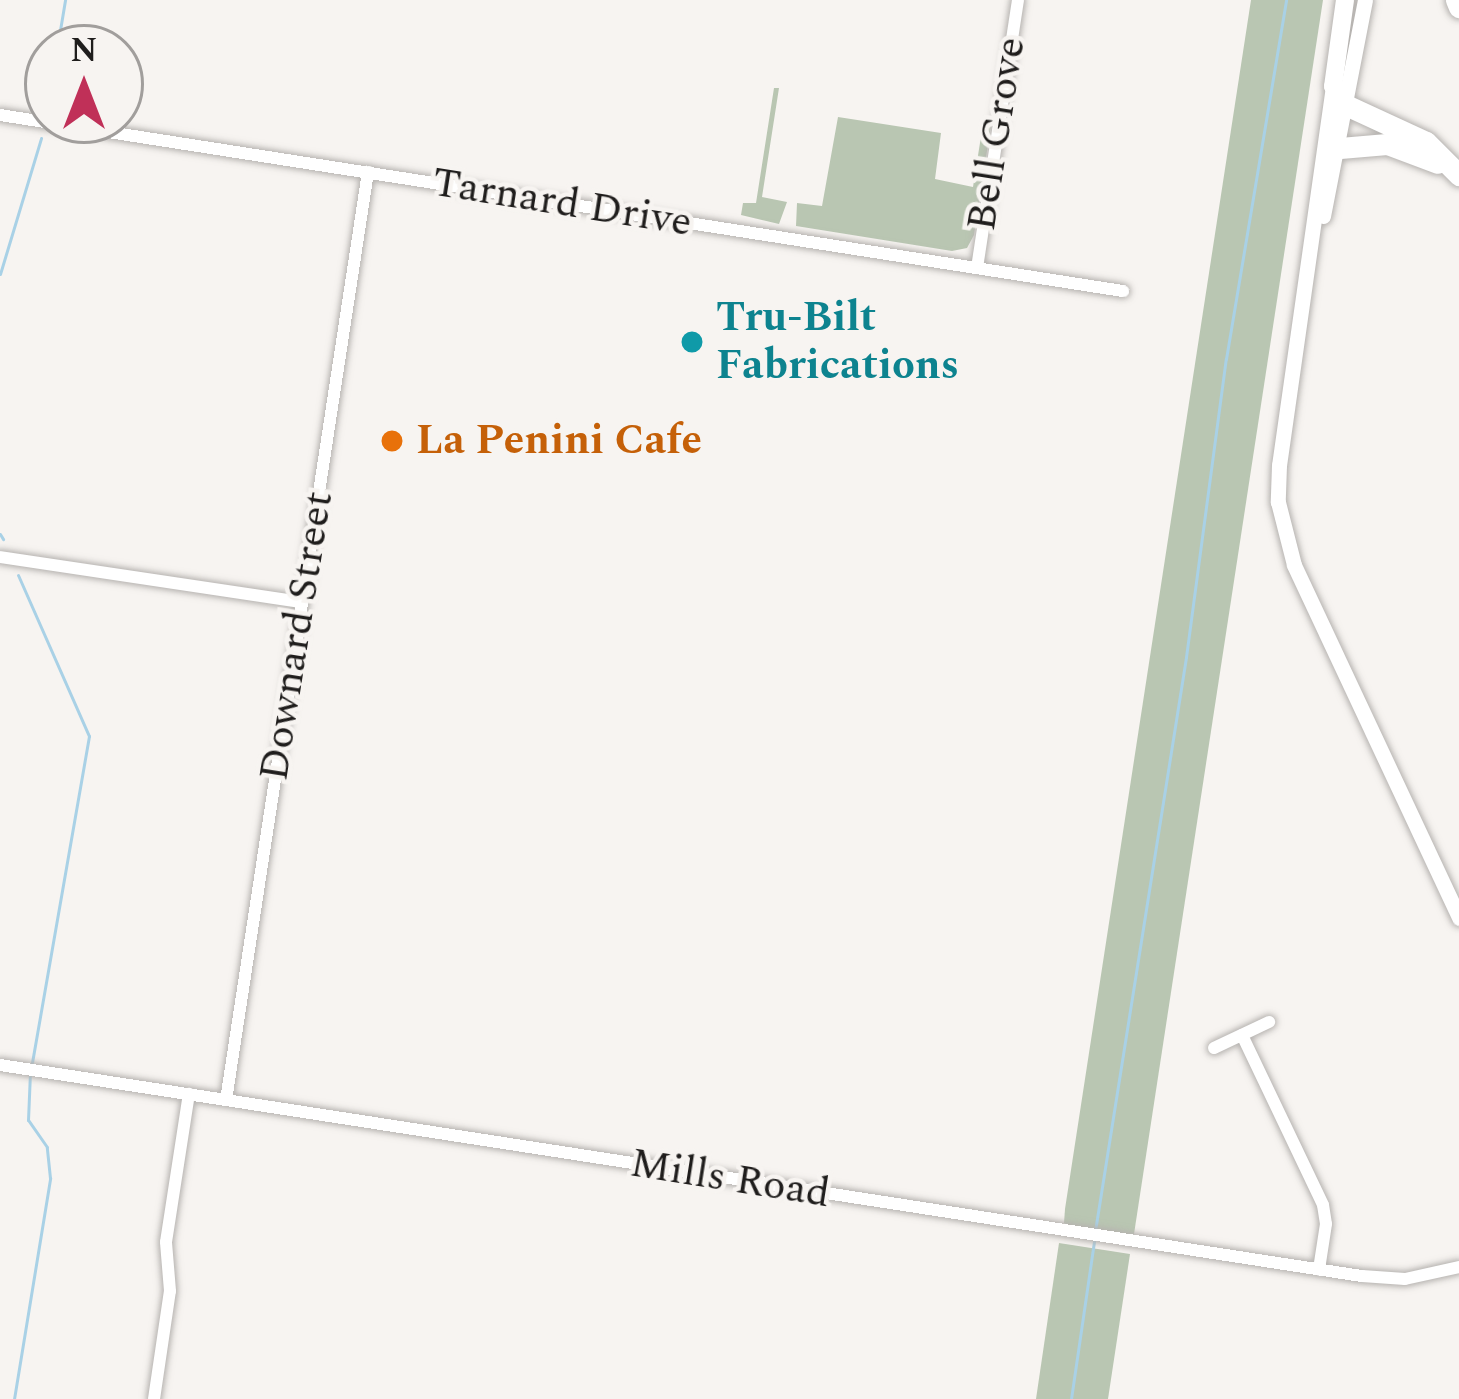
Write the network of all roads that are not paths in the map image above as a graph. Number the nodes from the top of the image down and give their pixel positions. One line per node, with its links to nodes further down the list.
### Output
1 (1018, 0): 11 (street, Bell Grove)
2 (1345, 0): 4 (main road)
3 (1365, 0): 5 (street)
4 (1333, 86): 5 (main road); 10 (street)
5 (1348, 106): 7 (street); 9 (highway)
6 (0, 116): 8 (street, Tarnard Drive)
7 (1340, 148): 9 (highway); 10 (street)
8 (368, 172): 11 (street, Tarnard Drive); 14 (street, Downard Street)
9 (1459, 176)
10 (1314, 242): 15 (street)
11 (977, 268): 12 (street, Tarnard Drive)
12 (1124, 291)
13 (0, 557): 14 (street)
14 (302, 602): 21 (street, Downard Street)
15 (1459, 918)
16 (1269, 1022): 17 (street)
17 (1242, 1035): 18 (street); 23 (street)
18 (1214, 1048)
19 (0, 1065): 20 (street, Mills Road)
20 (189, 1094): 21 (street, Mills Road); 24 (street)
21 (226, 1100): 23 (street, Mills Road)
22 (1459, 1268): 23 (street, Mills Road)
23 (1319, 1269)
24 (154, 1399)

